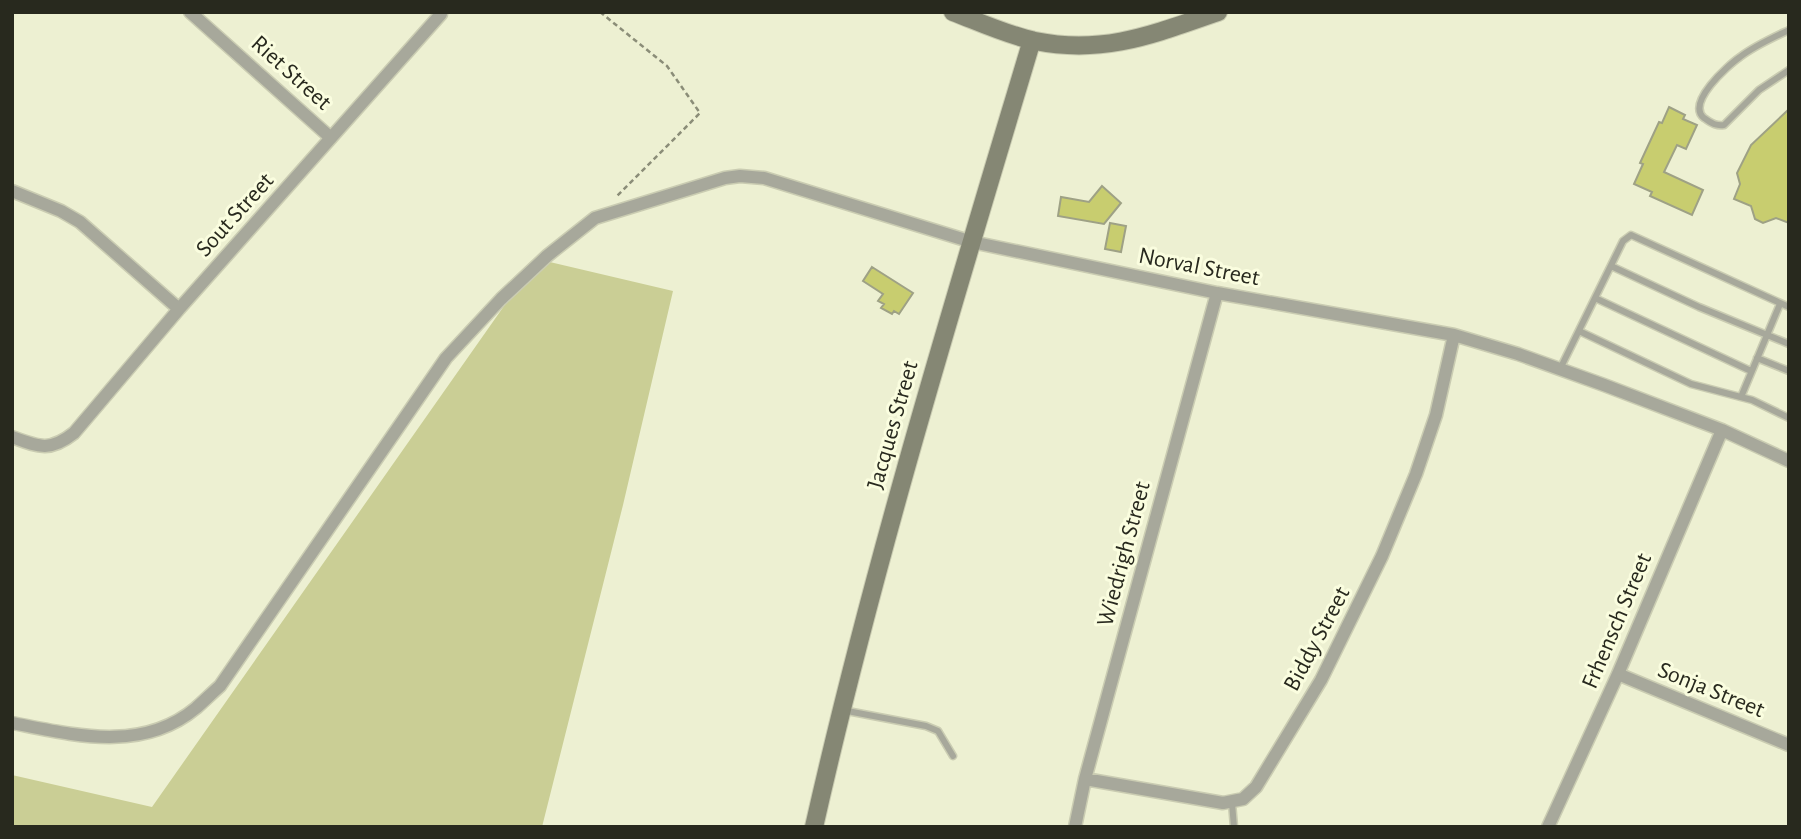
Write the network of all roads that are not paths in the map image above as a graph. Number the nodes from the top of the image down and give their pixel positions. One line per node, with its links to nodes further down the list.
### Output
1 (190, 12): 8 (street, Riet Street)
2 (953, 12): 6 (street)
3 (1218, 12): 6 (street)
4 (441, 14): 8 (street, Sout Street)
5 (1789, 30): 7 (lane)
6 (1032, 40): 10 (street, Jacques Street)
7 (1789, 70)
8 (331, 138): 16 (street, Sout Street)
9 (12, 191): 16 (street)
10 (972, 242): 12 (street, Norval Street); 31 (street, Jacques Street); 32 (street, Norval Street)
11 (1611, 265): 13 (lane); 14 (lane); 19 (lane)
12 (1217, 293): 18 (street, Norval Street); 35 (street, Wiedrigh Street)
13 (1595, 299): 17 (lane); 23 (lane)
14 (1780, 304): 15 (lane); 19 (lane)
15 (1789, 307)
16 (180, 309): 28 (street, Sout Street)
17 (1579, 331): 22 (lane); 25 (lane)
18 (1454, 335): 22 (street, Norval Street); 36 (street, Biddy Street)
19 (1766, 337): 20 (lane); 21 (lane)
20 (1789, 344)
21 (1757, 358): 23 (lane); 24 (lane)
22 (1560, 369): 27 (street, Norval Street)
23 (1751, 371): 25 (lane)
24 (1789, 372)
25 (1741, 397): 26 (lane)
26 (1789, 418)
27 (1722, 430): 29 (street, Norval Street); 30 (street, Frhensch Street)
28 (12, 437)
29 (1789, 461)
30 (1618, 674): 33 (street, Sonja Street); 40 (street, Frhensch Street)
31 (841, 710): 34 (lane); 37 (street, Jacques Street)
32 (12, 723)
33 (1789, 744)
34 (953, 756)
35 (1085, 779): 36 (street); 38 (street, Wiedrigh Street)
36 (1232, 803): 39 (lane)
37 (814, 827)
38 (1075, 827)
39 (1234, 827)
40 (1548, 827)

